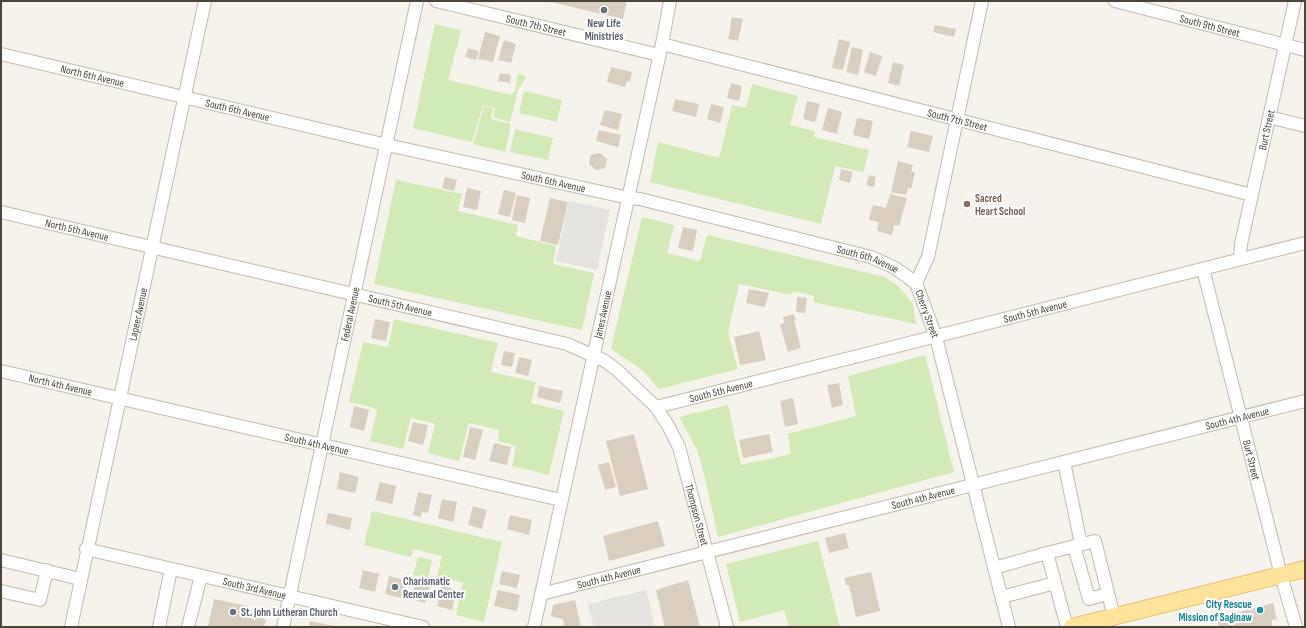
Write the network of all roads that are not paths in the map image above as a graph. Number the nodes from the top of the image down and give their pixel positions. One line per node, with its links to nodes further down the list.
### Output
1 (205, 1): 12 (street, Lapeer Avenue)
2 (417, 1): 16 (street, Federal Avenue)
3 (436, 1): 9 (street, South 7th Street)
4 (670, 1): 9 (street, Janes Avenue)
5 (982, 1): 14 (street, Cherry Street)
6 (1115, 1): 8 (street, South 9th Street)
7 (1295, 1): 8 (street, Burt Street)
8 (1285, 45): 10 (street, South 9th Street); 13 (street, Burt Street)
9 (661, 49): 14 (street, South 7th Street); 18 (street, Janes Avenue)
10 (1305, 50)
11 (1, 54): 12 (street, North 6th Avenue)
12 (184, 98): 16 (street, South 6th Avenue); 21 (street, Lapeer Avenue)
13 (1269, 117): 15 (street); 17 (street, Burt Street)
14 (957, 119): 17 (street, South 7th Street); 24 (street, Cherry Street)
15 (1305, 126)
16 (387, 145): 18 (street, South 6th Avenue); 25 (street, Federal Avenue)
17 (1252, 195): 22 (street, Burt Street)
18 (628, 198): 24 (street, South 6th Avenue); 27 (street, Janes Avenue)
19 (1, 212): 21 (street, North 5th Avenue)
20 (1305, 243): 22 (street, South 5th Avenue)
21 (152, 248): 25 (street, South 5th Avenue); 29 (street, Lapeer Avenue)
22 (1240, 259): 23 (street, South 5th Avenue)
23 (1203, 269): 26 (street, South 5th Avenue); 32 (street, Burt Street)
24 (916, 283): 26 (street, Cherry Street)
25 (355, 294): 27 (street, South 5th Avenue); 33 (street, Federal Avenue)
26 (936, 336): 31 (street, South 5th Avenue); 35 (street, Cherry Street)
27 (594, 356): 31 (street, South 5th Avenue); 36 (street, Janes Avenue)
28 (1, 371): 29 (street, North 4th Avenue)
29 (120, 398): 33 (street, South 4th Avenue); 38 (street, Lapeer Avenue)
30 (1305, 401): 32 (street, South 4th Avenue)
31 (656, 407): 39 (street, Thompson Street)
32 (1242, 418): 34 (street, South 4th Avenue); 46 (street, Burt Street)
33 (322, 445): 36 (street, South 4th Avenue); 53 (street, Federal Avenue)
34 (1064, 462): 35 (street, South 4th Avenue); 37 (street)
35 (973, 485): 39 (street, South 4th Avenue); 42 (street, Cherry Street)
36 (561, 500): 51 (street, Janes Avenue)
37 (1078, 545): 40 (street); 52 (street); 52 (street)
38 (86, 549): 43 (street, South 3rd Avenue); 48 (street, Lapeer Avenue)
39 (708, 553): 51 (street, South 4th Avenue); 62 (street, Thompson Street)
40 (1047, 553): 42 (street); 49 (street)
41 (1, 560): 45 (street)
42 (994, 568): 54 (street, Cherry Street)
43 (171, 569): 47 (street, South 3rd Avenue); 57 (street)
44 (1305, 569): 46 (main road)
45 (47, 570): 48 (street); 50 (street)
46 (1281, 575): 55 (main road); 66 (street, Burt Street)
47 (201, 576): 53 (street, South 3rd Avenue); 58 (street)
48 (80, 579): 56 (street, Lapeer Avenue)
49 (1055, 583): 54 (street); 64 (street)
50 (1, 590)
51 (541, 594): 61 (street, Janes Avenue)
52 (1107, 594): 55 (street)
53 (290, 597): 59 (street, Federal Avenue); 60 (street, South 3rd Avenue)
54 (1002, 597): 63 (street, Cherry Street)
55 (1114, 617): 65 (main road)
56 (71, 627)
57 (159, 627)
58 (188, 627)
59 (283, 627)
60 (423, 627)
61 (534, 627)
62 (727, 627)
63 (1009, 627)
64 (1068, 627)
65 (1072, 627)
66 (1296, 627)

